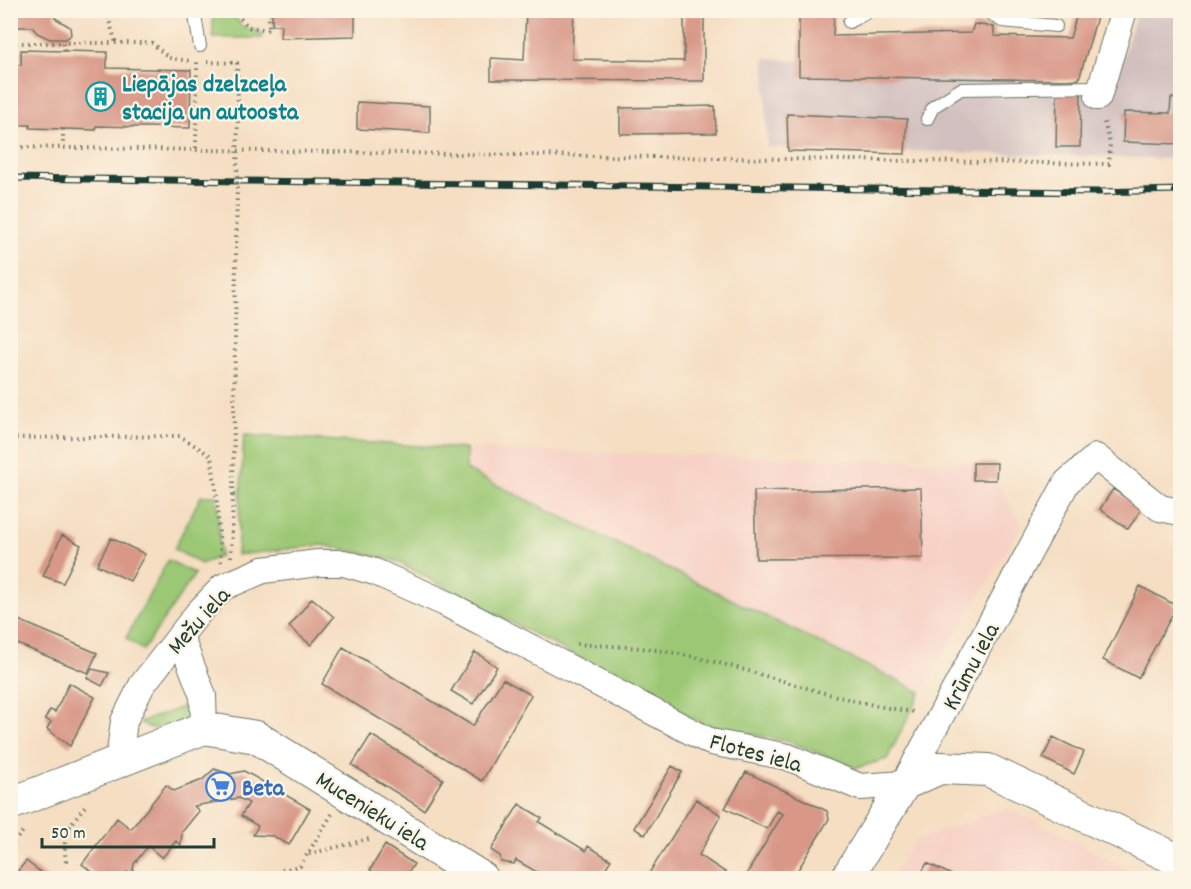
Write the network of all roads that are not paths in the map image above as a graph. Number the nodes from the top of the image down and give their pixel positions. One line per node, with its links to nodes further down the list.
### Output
1 (194, 10): 7 (lane)
2 (871, 10): 5 (lane)
3 (986, 10): 6 (lane)
4 (1124, 10): 8 (street)
5 (849, 22)
6 (1056, 26)
7 (200, 46)
8 (1099, 92): 9 (lane)
9 (927, 119)
10 (1180, 512): 15 (street, Krūmu iela)
11 (344, 563): 12 (street, Mežu iela); 15 (street, Flotes iela)
12 (180, 636): 13 (street); 14 (street, Mežu iela)
13 (204, 728): 14 (street, Mucenieku iela); 18 (street, Mucenieku iela)
14 (119, 760): 16 (street)
15 (904, 784): 17 (street, Flotes iela); 19 (street, Krūmu iela)
16 (17, 817)
17 (1180, 861)
18 (482, 879)
19 (847, 879)

